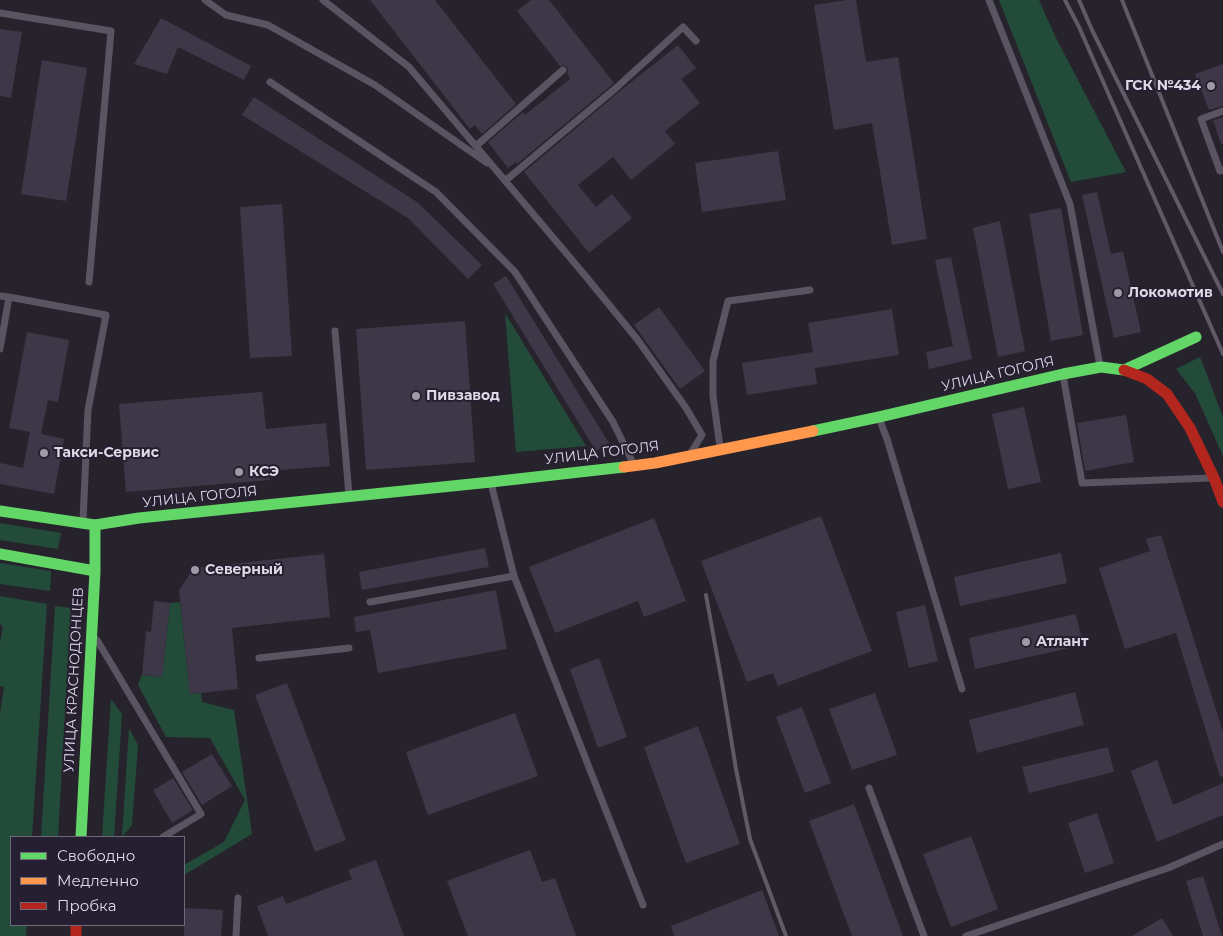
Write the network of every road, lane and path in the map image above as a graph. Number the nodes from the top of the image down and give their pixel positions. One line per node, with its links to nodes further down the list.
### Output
1 (205, 0): 10 (lane)
2 (323, 0): 9 (lane)
3 (989, 0): 20 (lane)
4 (0, 13): 13 (lane)
5 (696, 41): 12 (lane)
6 (563, 70): 9 (lane)
7 (270, 82): 26 (lane)
8 (1223, 111): 11 (lane)
9 (476, 146): 10 (lane)
10 (495, 169): 12 (lane)
11 (1223, 170)
12 (505, 181): 25 (lane)
13 (88, 282)
14 (810, 290): 24 (lane)
15 (0, 296): 16 (lane)
16 (9, 297): 19 (lane); 32 (lane)
17 (335, 331): 29 (lane)
18 (1196, 338): 21 (street)
19 (0, 348)
20 (1100, 367): 21 (street, УЛИЦА ГОГОЛЯ); 22 (street, УЛИЦА ГОГОЛЯ)
21 (1124, 370): 27 (street, УЛИЦА ГОГОЛЯ)
22 (1063, 374): 23 (street, УЛИЦА ГОГОЛЯ); 27 (lane)
23 (879, 417): 24 (street, УЛИЦА ГОГОЛЯ); 41 (lane)
24 (721, 450): 25 (street, УЛИЦА ГОГОЛЯ)
25 (689, 456): 26 (street, УЛИЦА ГОГОЛЯ)
26 (634, 465): 28 (street, УЛИЦА ГОГОЛЯ)
27 (1214, 478): 30 (street, УЛИЦА ГОГОЛЯ)
28 (491, 482): 29 (street, УЛИЦА ГОГОЛЯ); 36 (lane)
29 (349, 496): 33 (street, УЛИЦА ГОГОЛЯ)
30 (1223, 502)
31 (0, 510): 32 (street, УЛИЦА ГОГОЛЯ)
32 (83, 523): 33 (street, УЛИЦА ГОГОЛЯ)
33 (95, 525): 35 (street, УЛИЦА КРАСНОДОНЦЕВ)
34 (0, 554): 35 (street)
35 (95, 571): 38 (street, УЛИЦА КРАСНОДОНЦЕВ)
36 (514, 576): 37 (lane); 47 (lane)
37 (370, 602)
38 (92, 633): 43 (street, УЛИЦА КРАСНОДОНЦЕВ); 44 (lane)
39 (349, 648): 40 (lane)
40 (259, 658)
41 (962, 689)
42 (869, 788): 49 (lane)
43 (81, 836)
44 (164, 836)
45 (1223, 844): 50 (lane)
46 (238, 898): 48 (lane)
47 (643, 905)
48 (236, 936)
49 (924, 936)
50 (966, 936)

